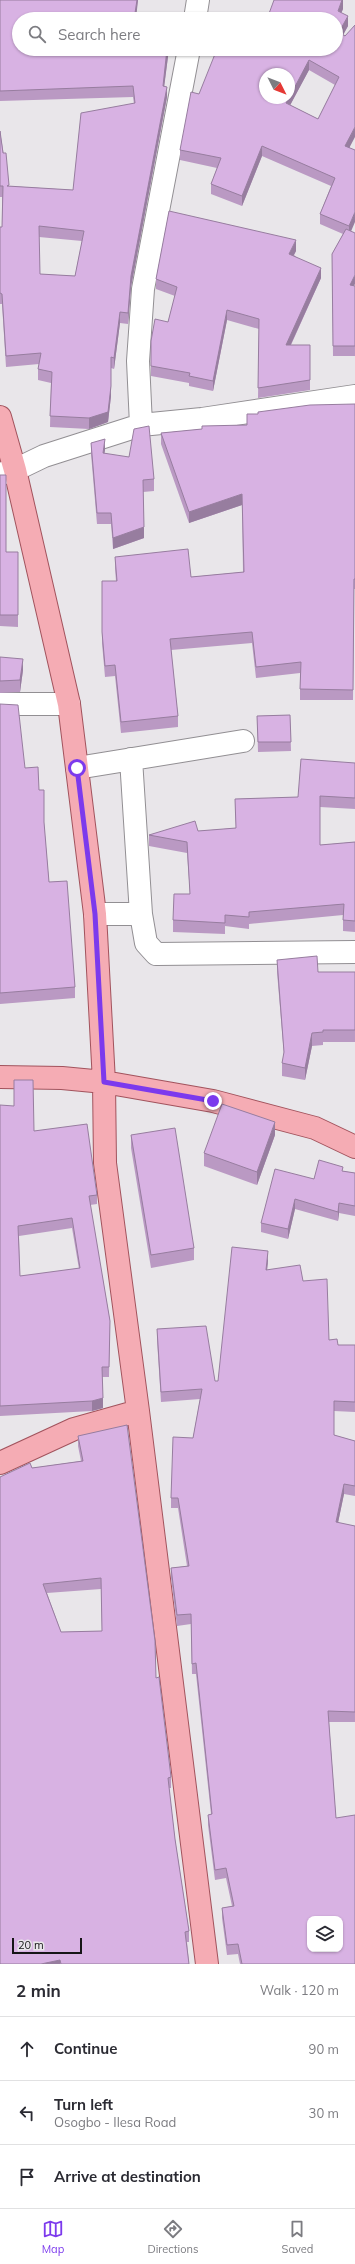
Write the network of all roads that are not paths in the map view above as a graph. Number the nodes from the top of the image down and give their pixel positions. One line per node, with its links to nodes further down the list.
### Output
1 (198, 0): 2 (street)
2 (196, 12)
3 (188, 56): 6 (street)
4 (355, 396): 6 (street)
5 (0, 417): 7 (main road)
6 (141, 425): 7 (street)
7 (8, 472): 9 (main road)
8 (0, 704): 9 (street)
9 (69, 704): 12 (main road)
10 (243, 742): 11 (street)
11 (131, 759): 12 (street); 14 (street)
12 (77, 768): 13 (main road)
13 (95, 914): 14 (street); 17 (main road)
14 (141, 914): 15 (street)
15 (355, 952)
16 (0, 1077): 17 (main road)
17 (104, 1082): 18 (main road); 19 (main road)
18 (355, 1147)
19 (138, 1411): 20 (main road); 21 (main road)
20 (0, 1463)
21 (207, 1964)

